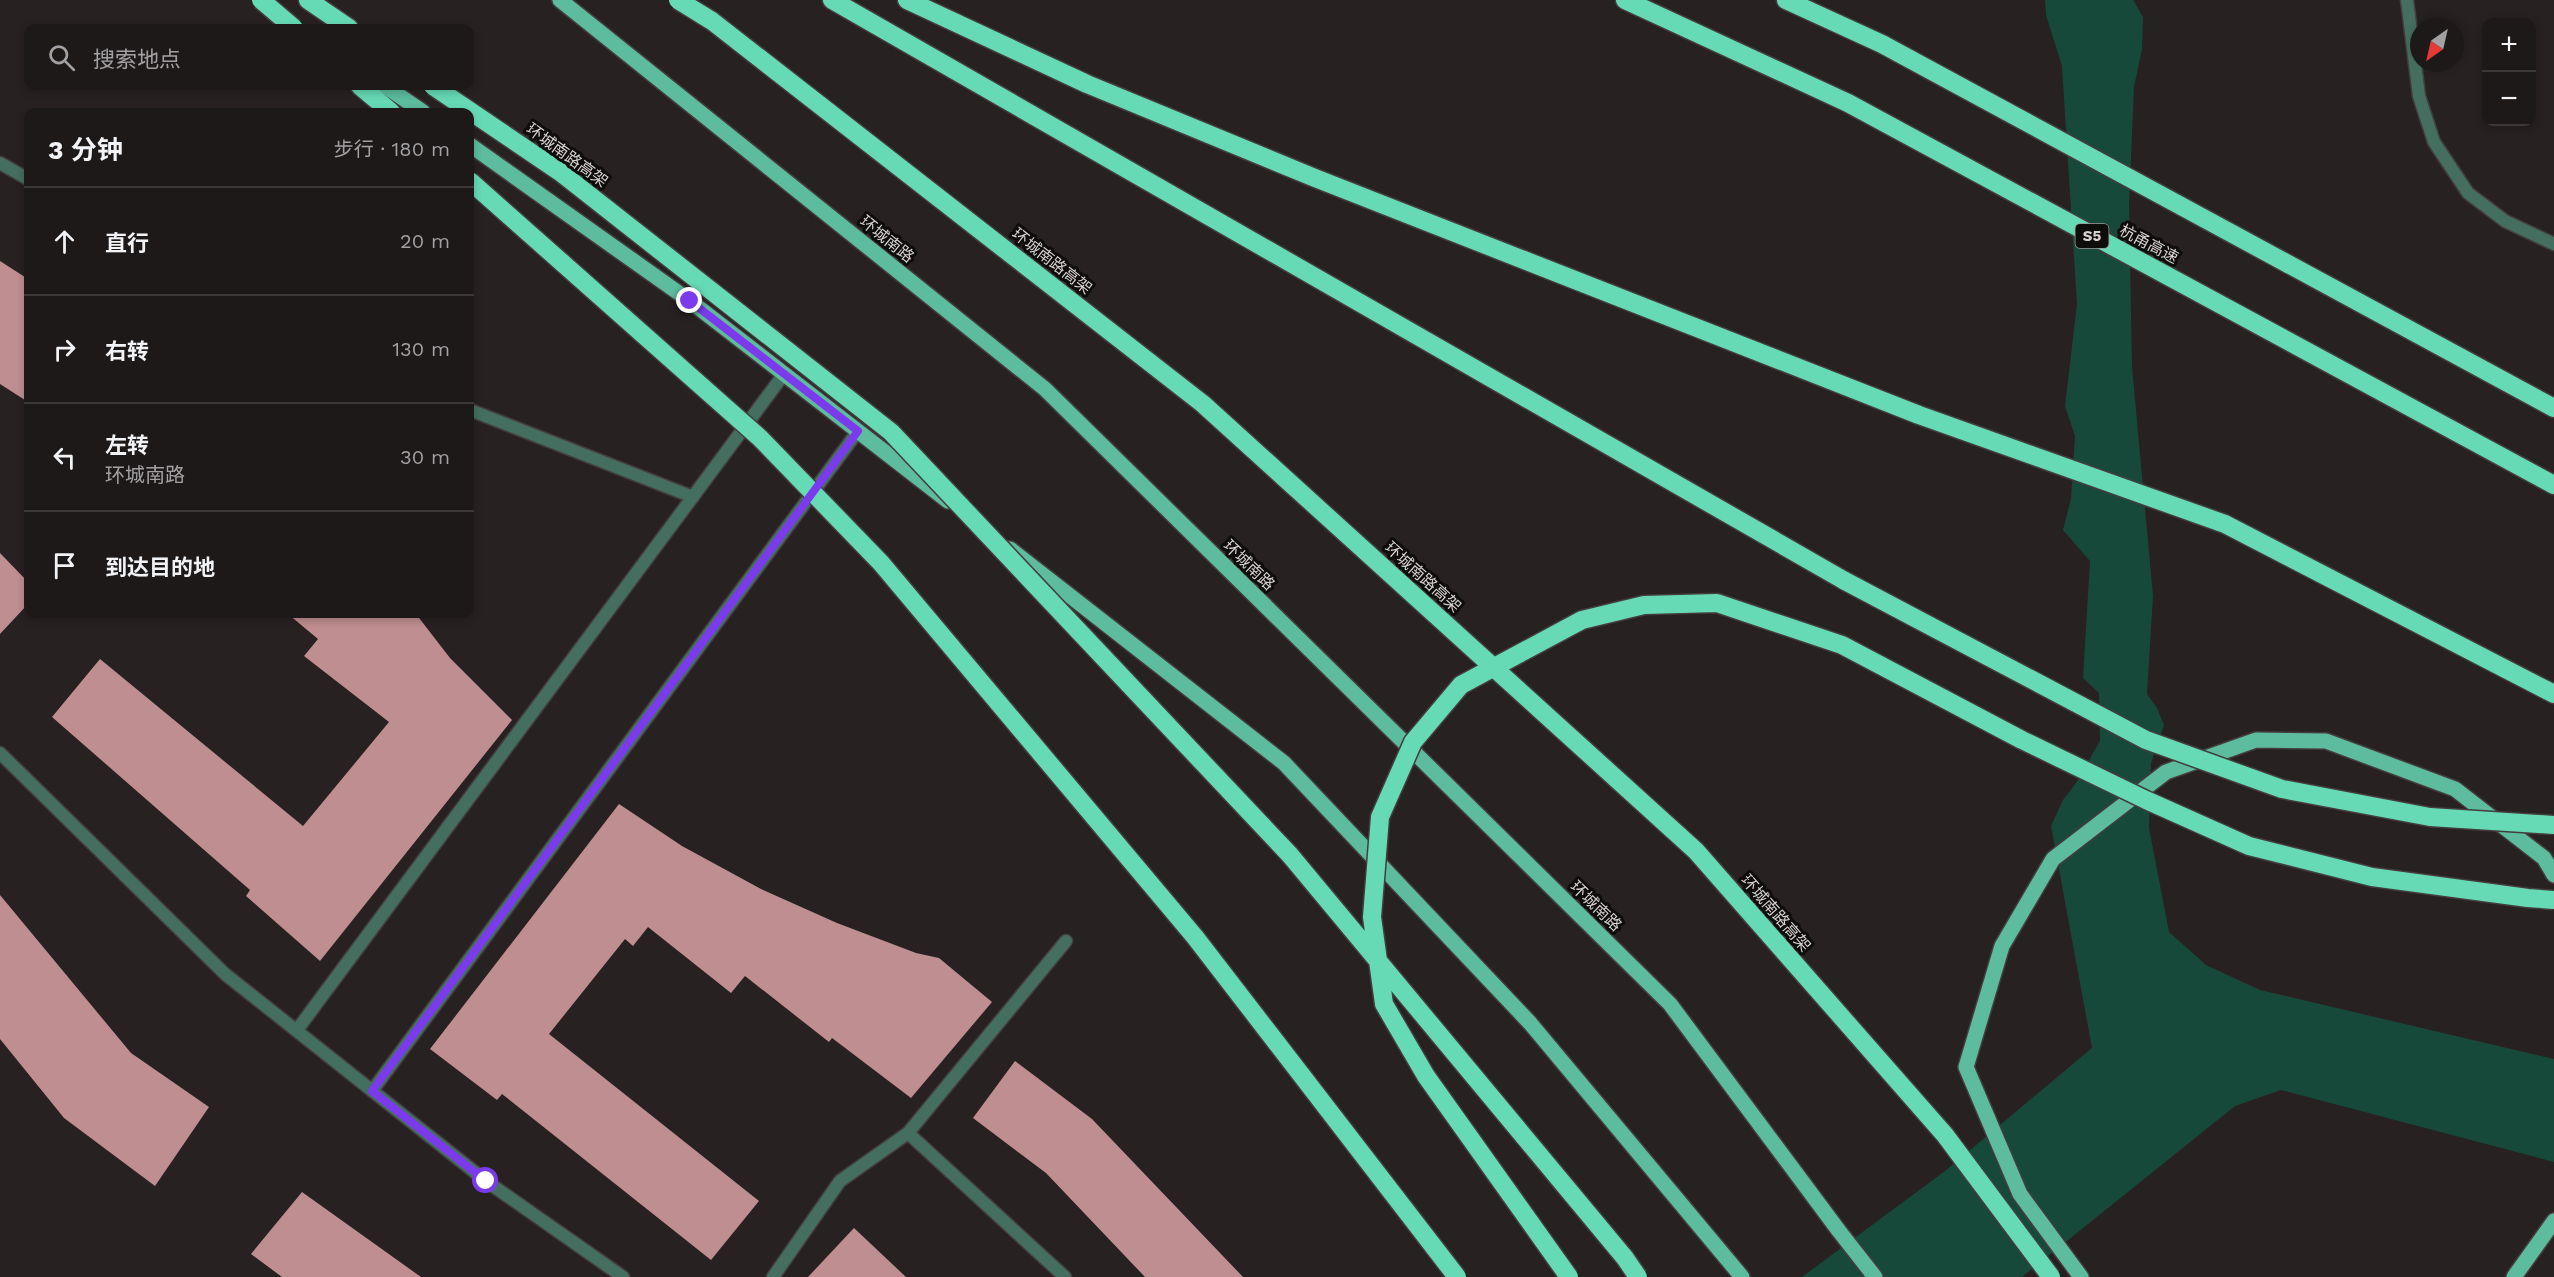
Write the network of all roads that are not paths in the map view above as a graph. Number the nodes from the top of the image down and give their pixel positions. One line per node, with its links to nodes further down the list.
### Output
1 (256, 0): 12 (main road)
2 (261, 0): 11 (highway, bridge)
3 (308, 0): 13 (highway)
4 (560, 0): 49 (main road, 环城南路)
5 (678, 0): 50 (highway, 环城南路高架, bridge)
6 (831, 0): 34 (highway, bridge)
7 (906, 0): 32 (highway)
8 (1624, 0): 30 (highway, 杭甬高速 / S5)
9 (1786, 0): 27 (highway)
10 (2408, 0): 25 (street)
11 (289, 24)
12 (295, 24)
13 (343, 24)
14 (365, 90): 17 (highway)
15 (391, 90): 18 (main road)
16 (439, 90): 19 (highway, 环城南路高架, bridge)
17 (386, 108)
18 (417, 108)
19 (465, 108)
20 (474, 114): 47 (highway, 环城南路高架, bridge)
21 (474, 148): 26 (main road)
22 (0, 163): 23 (street)
23 (24, 177)
24 (474, 186): 45 (highway, bridge)
25 (2554, 244)
26 (784, 374): 29 (main road); 31 (street)
27 (2554, 408)
28 (474, 412): 31 (street)
29 (858, 431): 39 (street); 48 (main road)
30 (2554, 485)
31 (693, 497): 38 (street)
32 (2554, 694)
33 (0, 753): 38 (street)
34 (2554, 825)
35 (2554, 875): 51 (main road, bridge)
36 (2554, 900): 46 (highway, bridge)
37 (1066, 941): 40 (street)
38 (297, 1030): 39 (street)
39 (372, 1091): 42 (street)
40 (908, 1133): 43 (street); 44 (street)
41 (2554, 1221): 52 (main road)
42 (623, 1277)
43 (773, 1277)
44 (1065, 1277)
45 (1457, 1277)
46 (1569, 1277)
47 (1638, 1277)
48 (1742, 1277)
49 (1875, 1277)
50 (2051, 1277)
51 (2081, 1277)
52 (2514, 1277)

